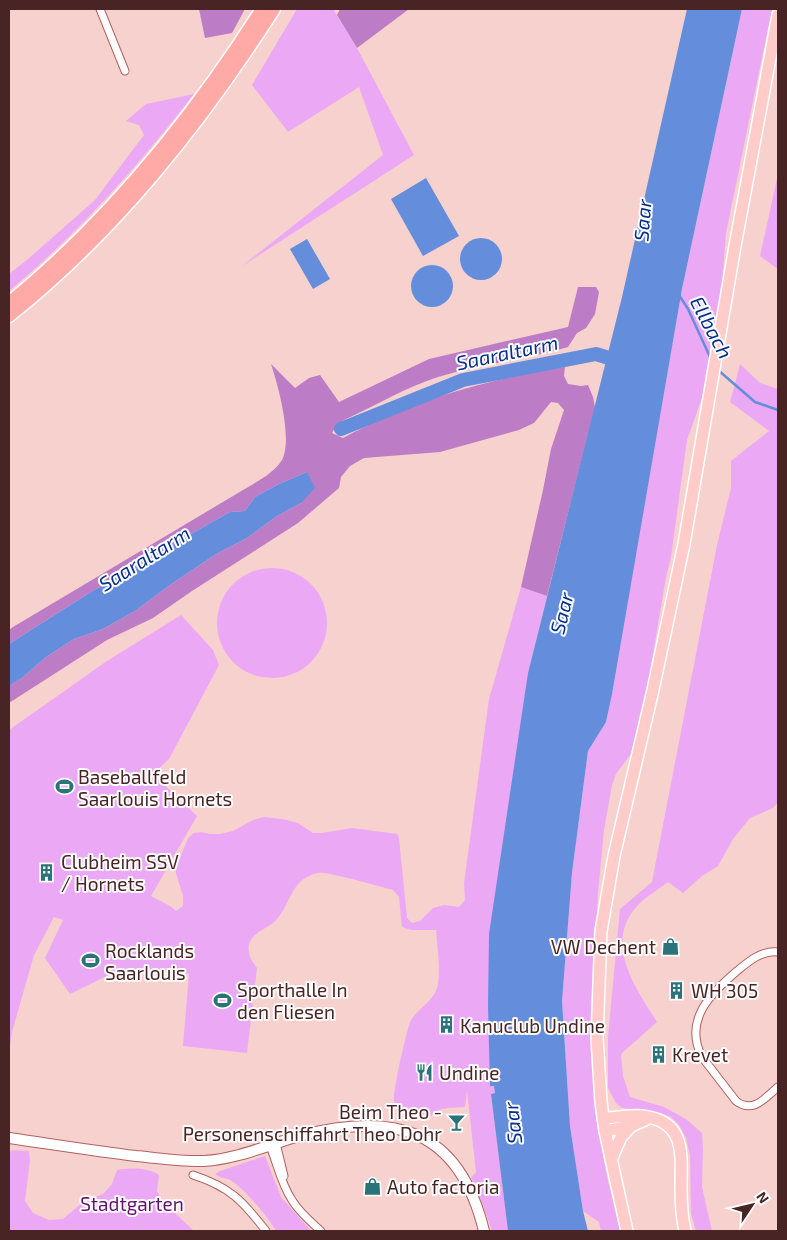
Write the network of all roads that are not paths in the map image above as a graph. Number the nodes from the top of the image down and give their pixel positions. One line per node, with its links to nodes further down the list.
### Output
1 (100, 9): 5 (street)
2 (262, 9): 6 (highway)
3 (274, 9): 7 (highway)
4 (778, 15): 10 (main road)
5 (125, 71)
6 (9, 303)
7 (9, 316)
8 (778, 952): 9 (street)
9 (778, 1087)
10 (603, 1118): 11 (main road); 13 (main road)
11 (651, 1118): 12 (main road); 23 (main road)
12 (631, 1126): 13 (main road); 16 (main road)
13 (605, 1131): 16 (main road)
14 (9, 1138): 15 (street)
15 (269, 1146): 18 (street); 18 (street); 21 (street)
16 (611, 1160): 22 (main road)
17 (193, 1175): 19 (street)
18 (284, 1182): 20 (street)
19 (266, 1231)
20 (321, 1231)
21 (484, 1231)
22 (627, 1231)
23 (685, 1231)

